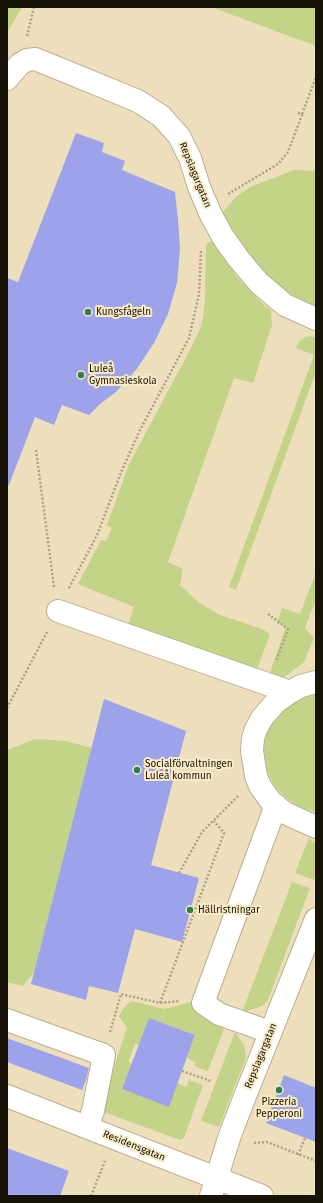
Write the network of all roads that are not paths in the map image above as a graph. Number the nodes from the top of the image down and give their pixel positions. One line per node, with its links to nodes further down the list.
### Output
1 (7, 79): 2 (street, Repslagargatan)
2 (316, 319)
3 (58, 611): 5 (street)
4 (316, 682): 5 (street)
5 (290, 692): 6 (street)
6 (276, 806): 7 (street); 10 (street)
7 (316, 826)
8 (316, 919): 10 (street, Repslagargatan)
9 (7, 1020): 12 (street)
10 (270, 1032): 13 (street, Repslagargatan)
11 (7, 1096): 12 (street, Residensgatan)
12 (87, 1127): 13 (street, Residensgatan)
13 (214, 1187): 14 (street, Residensgatan)
14 (262, 1196)

